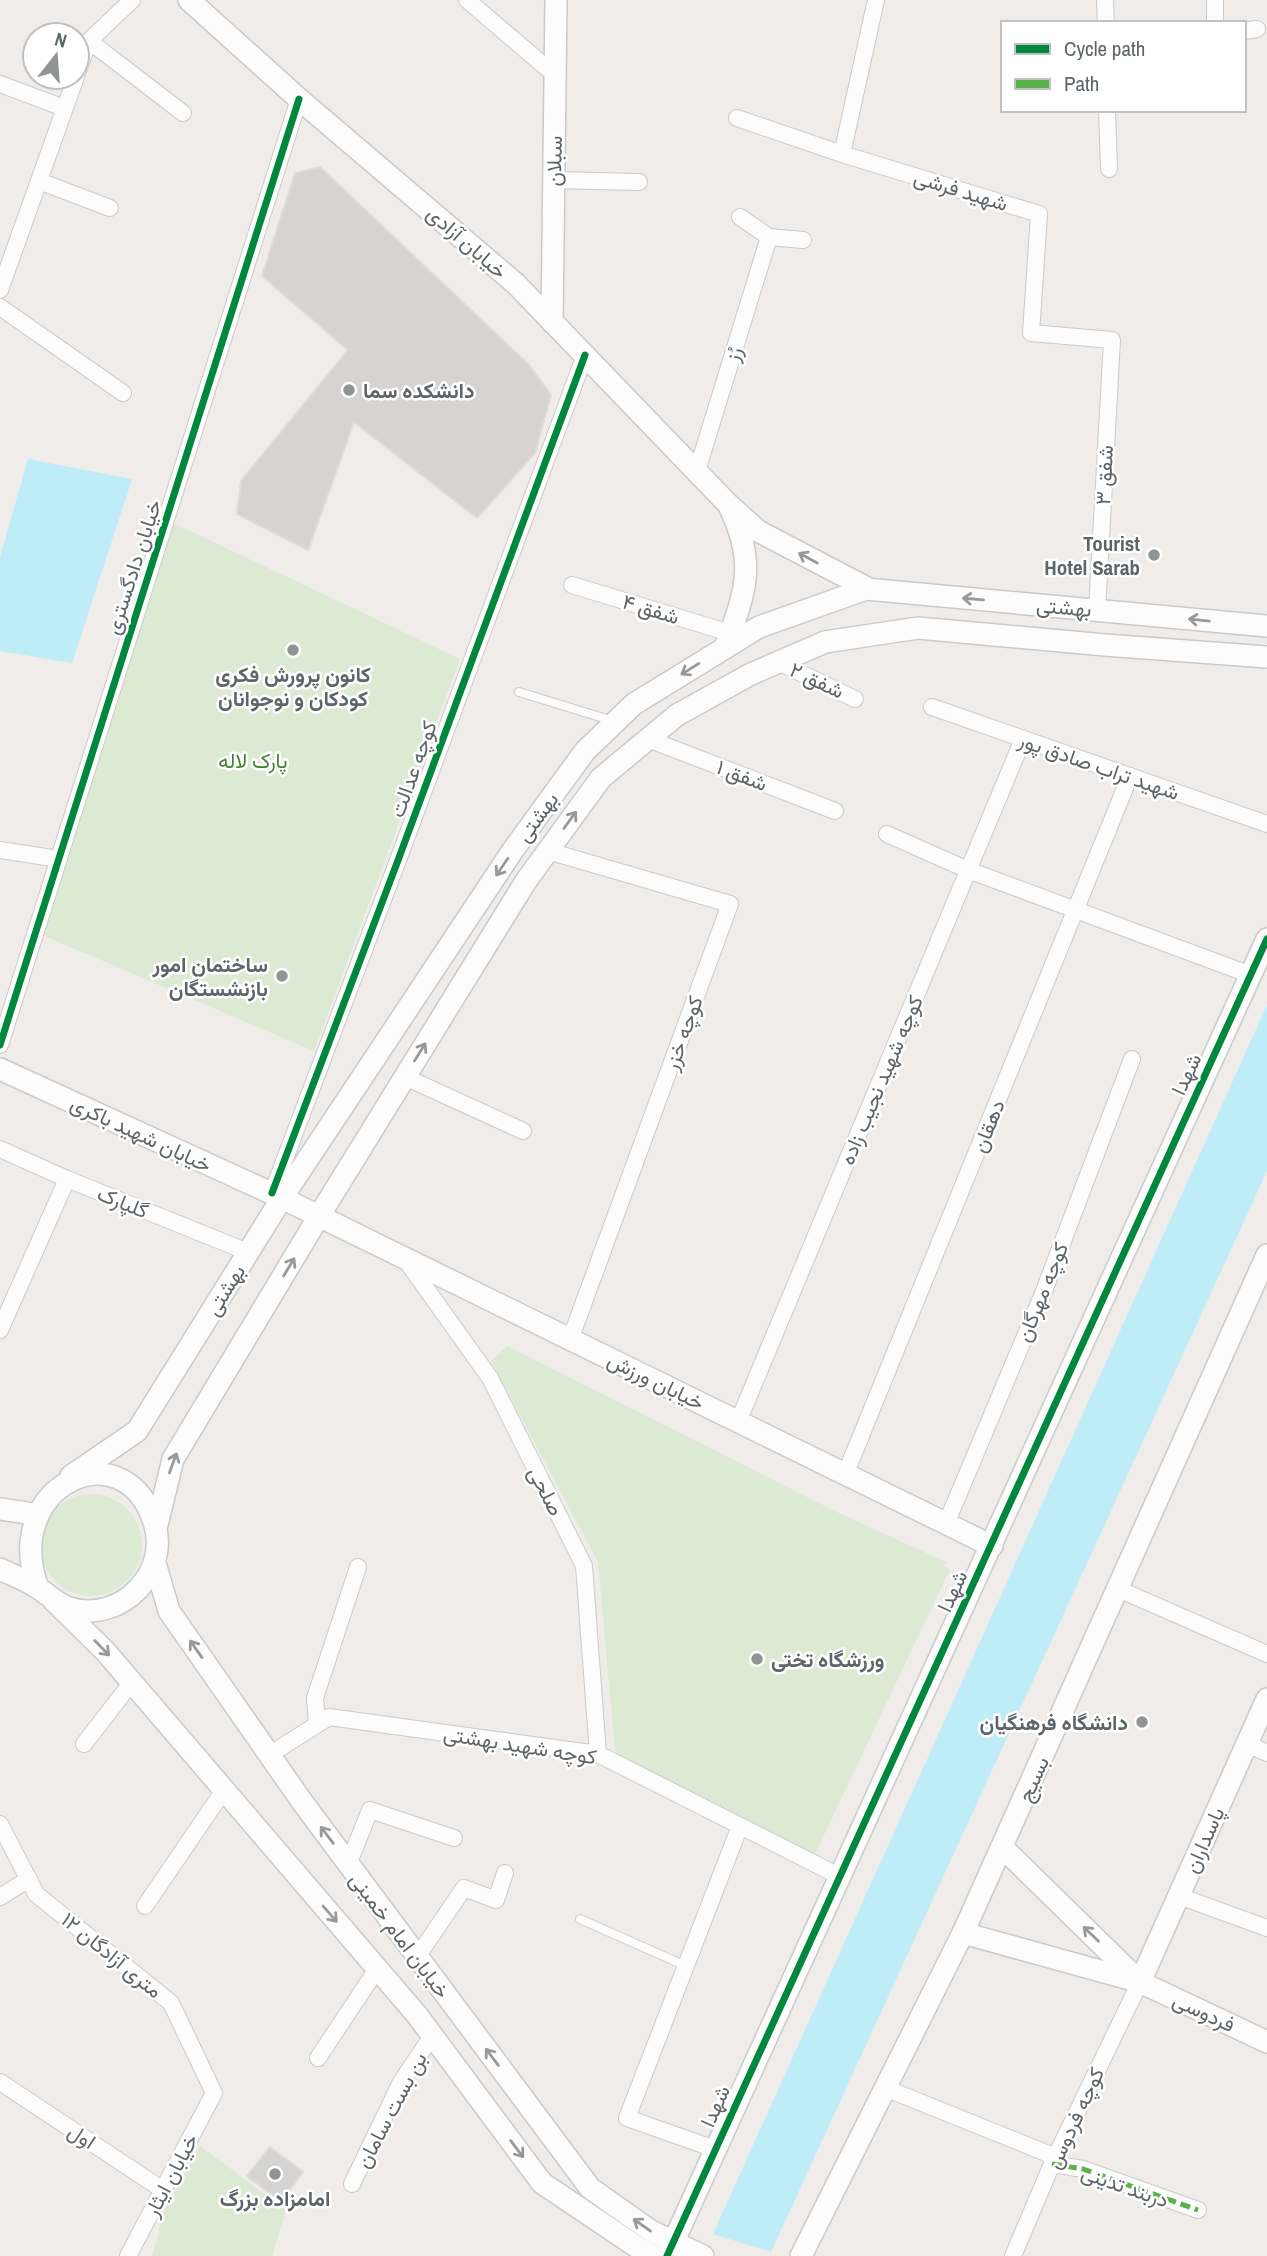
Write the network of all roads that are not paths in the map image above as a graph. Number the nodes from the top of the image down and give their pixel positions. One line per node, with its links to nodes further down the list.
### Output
1 (132, 0): 10 (street)
2 (189, 0): 15 (main road, خیابان آزادی)
3 (467, 0): 12 (street)
4 (556, 0): 12 (main road, سبلان)
5 (876, 0): 20 (street)
6 (1105, 0): 8 (street)
7 (1216, 0): 9 (street)
8 (1106, 21)
9 (1216, 21)
10 (91, 39)
11 (91, 43): 18 (street)
12 (555, 75): 22 (main road, سبلان)
13 (0, 84): 16 (street)
14 (70, 91): 16 (street)
15 (299, 99): 31 (main road, خیابان آزادی); 61 (street, خیابان دادگستری)
16 (64, 108): 23 (street)
17 (1107, 112): 21 (street)
18 (183, 113)
19 (737, 118): 20 (street)
20 (842, 154): 32 (street, شهید فرشی)
21 (1108, 169)
22 (554, 180): 24 (street); 31 (main road, سبلان)
23 (39, 181): 25 (street); 29 (street)
24 (639, 182)
25 (110, 208)
26 (740, 216): 27 (street)
27 (769, 237): 28 (street); 35 (street, رُز)
28 (803, 240)
29 (0, 290)
30 (0, 307): 34 (street)
31 (552, 322): 33 (main road, خیابان آزادی)
32 (1112, 340): 39 (street, شفق ۳)
33 (585, 355): 35 (main road, خیابان آزادی); 68 (street, کوچه عدالت)
34 (123, 393)
35 (697, 471): 36 (main road, خیابان آزادی)
36 (727, 503): 38 (main road, خیابان آزادی, one-way to 36); 41 (main road)
37 (572, 585): 41 (street, شفق ۴)
38 (869, 589): 39 (main road, بهشتی, one-way to 38); 41 (main road, بهشتی)
39 (1097, 610): 40 (main road, بهشتی, one-way to 39)
40 (1267, 626)
41 (727, 640): 47 (main road, بهشتی, one-way to 47)
42 (1267, 657): 43 (main road, بهشتی)
43 (778, 662): 45 (street, شفق ۲); 48 (main road, بهشتی)
44 (519, 692): 47 (lane)
45 (855, 699)
46 (932, 706): 49 (street, شهید تراب صادق پور)
47 (616, 722): 68 (main road, بهشتی, one-way to 68)
48 (648, 738): 51 (street, شفق ۱); 55 (main road, بهشتی, one-way to 48)
49 (1023, 739): 50 (street, شهید تراب صادق پور); 57 (street, کوچه شهید نجیب زاده)
50 (1130, 776): 52 (street, شهید تراب صادق پور); 58 (street, دهقان)
51 (835, 811)
52 (1267, 824)
53 (887, 834): 57 (street)
54 (0, 850): 56 (street)
55 (548, 851): 64 (main road, بهشتی, one-way to 55); 74 (street, کوچه خزر)
56 (52, 858)
57 (968, 870): 58 (street); 75 (street, کوچه شهید نجیب زاده)
58 (1075, 910): 60 (street); 76 (street, دهقان)
59 (1267, 939): 60 (main road, شهدا)
60 (1251, 975): 82 (main road, شهدا)
61 (0, 1045)
62 (1132, 1059): 80 (street, کوچه مهرگان)
63 (0, 1069): 68 (main road, خیابان شهید باکری)
64 (405, 1077): 65 (street); 69 (main road, بهشتی)
65 (523, 1131)
66 (0, 1149): 67 (street, گلپارک)
67 (67, 1179): 70 (street, گلپارک); 73 (street)
68 (277, 1196): 69 (main road, خیابان شهید باکری); 70 (main road, بهشتی)
69 (319, 1216): 72 (main road, خیابان ورزش); 81 (main road, بهشتی, one-way to 69)
70 (248, 1252): 77 (main road, بهشتی)
71 (1267, 1255): 86 (main road, بسیج)
72 (405, 1259): 74 (main road, خیابان ورزش); 95 (street, صلحی)
73 (0, 1330)
74 (570, 1339): 75 (main road, خیابان ورزش)
75 (738, 1422): 76 (main road, خیابان ورزش)
76 (845, 1475): 80 (main road, خیابان ورزش)
77 (71, 1476): 79 (main road); 81 (main road)
78 (0, 1510): 79 (main road)
79 (27, 1513): 87 (main road)
80 (946, 1524): 82 (main road, خیابان ورزش)
81 (156, 1529): 83 (main road)
82 (992, 1546): 104 (main road, شهدا)
83 (155, 1563): 87 (main road); 96 (main road, خیابان امام خمینی, one-way to 83)
84 (358, 1567): 91 (street)
85 (0, 1569): 87 (main road, خیابان امام خمینی)
86 (1118, 1589): 88 (street); 101 (main road, بسیج)
87 (46, 1594): 89 (main road, خیابان امام خمینی, one-way to 89)
88 (1267, 1654)
89 (132, 1682): 92 (street); 97 (main road, خیابان امام خمینی)
90 (1267, 1699): 93 (main road, پاسداران)
91 (317, 1724): 95 (street, کوچه شهید بهشتی); 96 (street, کوچه شهید بهشتی)
92 (84, 1744)
93 (1247, 1744): 94 (street); 106 (main road, پاسداران)
94 (1267, 1752)
95 (598, 1754): 99 (street, کوچه شهید بهشتی)
96 (269, 1755): 102 (main road, خیابان امام خمینی, one-way to 96)
97 (224, 1790): 108 (street); 114 (main road, خیابان امام خمینی, one-way to 114)
98 (0, 1824): 105 (street, ۱۲ متری آزادگان)
99 (740, 1826): 104 (street, کوچه شهید بهشتی); 113 (street)
100 (454, 1838): 102 (street)
101 (1002, 1847): 111 (main road, بسیج); 115 (main road, one-way to 101)
102 (348, 1865): 112 (main road, خیابان امام خمینی)
103 (505, 1873): 112 (street)
104 (839, 1876): 122 (main road, شهدا)
105 (29, 1879): 107 (street); 121 (street, ۱۲ متری آزادگان)
106 (1179, 1896): 110 (street); 115 (main road, پاسداران)
107 (0, 1897)
108 (145, 1906)
109 (580, 1919): 113 (lane)
110 (1267, 1928)
111 (963, 1933): 115 (main road); 120 (main road, بسیج)
112 (417, 1957): 127 (main road, خیابان امام خمینی, one-way to 112)
113 (686, 1966): 122 (street)
114 (377, 1969): 116 (main road, خیابان امام خمینی); 118 (street)
115 (1140, 1982): 117 (main road, فردوسی); 123 (street, کوچه فردوس)
116 (432, 2036): 124 (street, بن بست سامان); 129 (main road, خیابان امام خمینی, one-way to 129)
117 (1267, 2042)
118 (318, 2059)
119 (0, 2082): 125 (street, اول)
120 (885, 2088): 123 (street, دربند تدینی); 131 (main road, بسیج)
121 (214, 2093): 125 (street, خیابان ایثار)
122 (715, 2149): 127 (main road, شهدا)
123 (1054, 2161): 126 (street, دربند تدینی); 132 (street, کوچه فردوس)
124 (352, 2184)
125 (163, 2190): 128 (street, خیابان ایثار)
126 (1198, 2210)
127 (670, 2248): 130 (main road, خیابان امام خمینی)
128 (128, 2256)
129 (654, 2256)
130 (703, 2256)
131 (800, 2256)
132 (1013, 2256)

